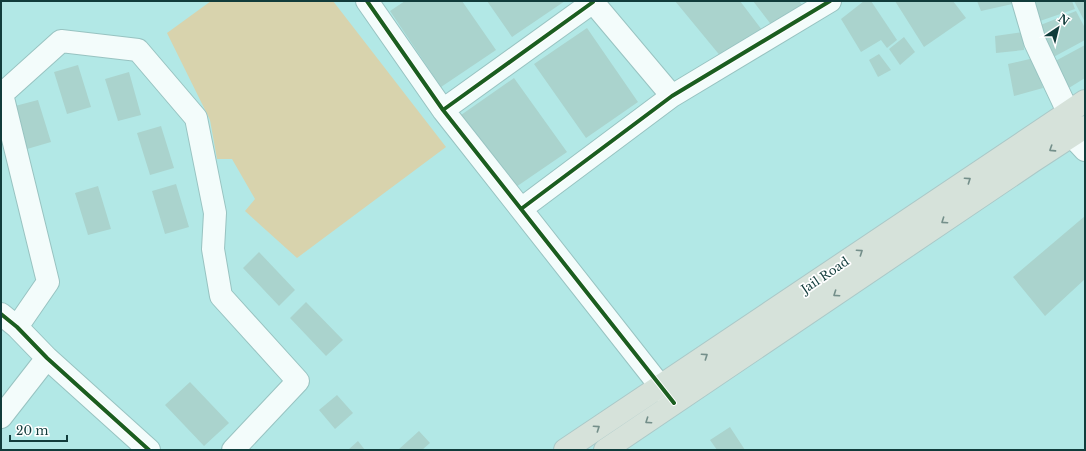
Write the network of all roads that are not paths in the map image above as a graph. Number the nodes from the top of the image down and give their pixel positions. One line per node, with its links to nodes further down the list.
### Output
1 (1023, 1): 6 (street)
2 (593, 2): 5 (street); 7 (street)
3 (372, 3): 7 (street)
4 (817, 4): 5 (street)
5 (672, 96): 9 (street)
6 (1077, 106): 12 (main road, Jail Road, one-way to 6)
7 (443, 110): 9 (street)
8 (1081, 138): 13 (main road, Jail Road, one-way to 13)
9 (521, 209): 12 (street)
10 (9, 320): 11 (street); 16 (street)
11 (47, 358): 14 (street); 15 (street)
12 (660, 386): 13 (street); 17 (main road, Jail Road, one-way to 12)
13 (674, 403): 18 (main road, Jail Road, one-way to 18)
14 (1, 418)
15 (149, 450)
16 (233, 450)
17 (565, 450)
18 (605, 450)

